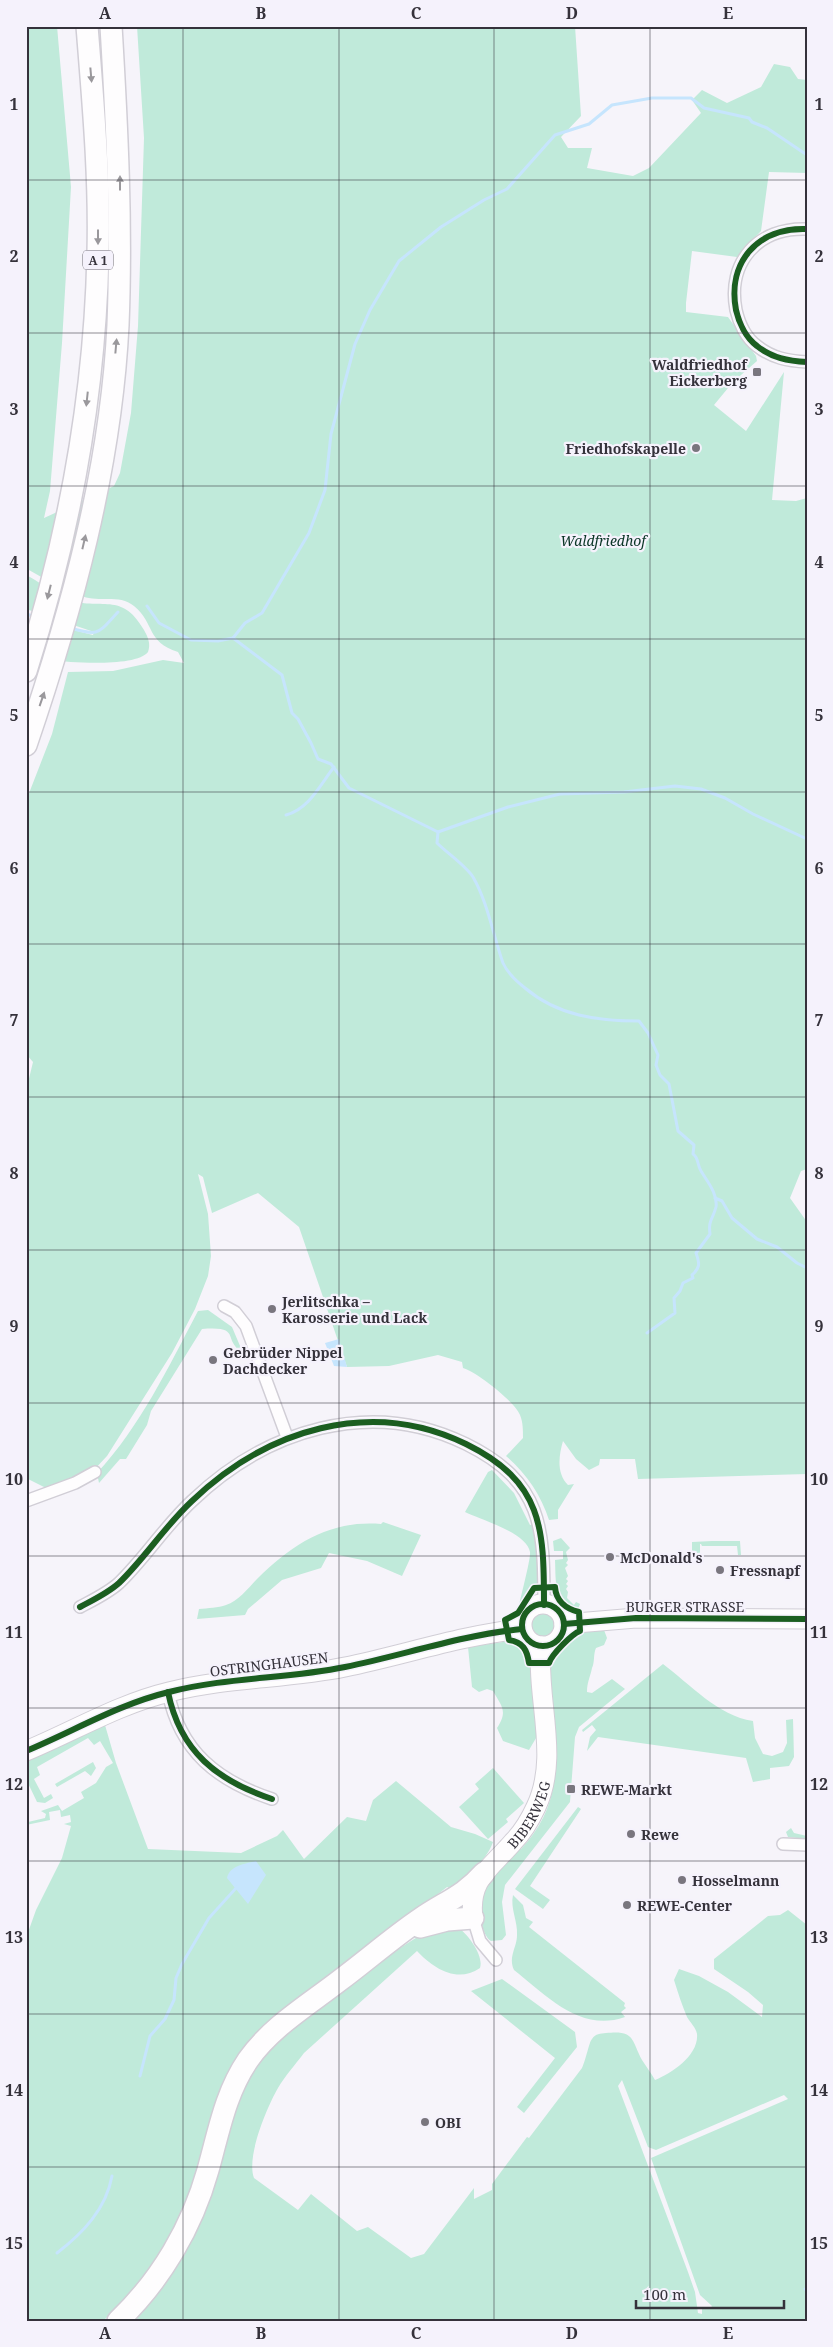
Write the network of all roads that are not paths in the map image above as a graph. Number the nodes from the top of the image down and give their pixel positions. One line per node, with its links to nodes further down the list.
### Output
1 (87, 26): 5 (highway, A 1, one-way to 5)
2 (111, 26): 6 (highway, A 1, one-way to 2)
3 (807, 230): 4 (street)
4 (807, 362)
5 (26, 670)
6 (26, 745)
7 (224, 1306): 8 (street)
8 (287, 1437): 11 (street); 12 (street)
9 (95, 1472): 10 (street)
10 (26, 1502)
11 (544, 1605): 14 (main road); 15 (main road)
12 (80, 1607)
13 (807, 1619): 14 (main road, BURGER STRASSE)
14 (564, 1624): 16 (main road)
15 (522, 1629): 16 (main road); 17 (main road, OSTRINGHAUSEN)
16 (541, 1646): 22 (main road, BIBERWEG)
17 (168, 1692): 18 (main road, OSTRINGHAUSEN); 19 (street)
18 (26, 1751)
19 (272, 1799)
20 (783, 1844): 21 (street)
21 (807, 1845)
22 (484, 1872): 23 (highway); 24 (main road, BIBERWEG)
23 (442, 1906): 24 (highway); 25 (highway)
24 (472, 1914): 25 (highway); 26 (street, BIBERWEG)
25 (391, 1942): 27 (highway)
26 (496, 1960)
27 (118, 2321)

